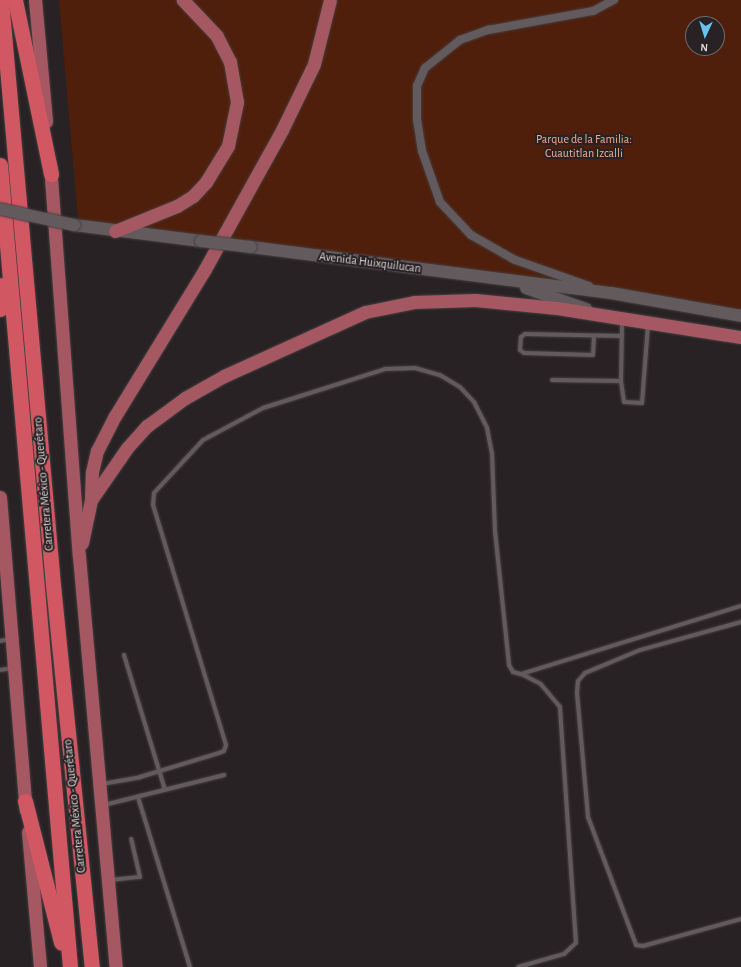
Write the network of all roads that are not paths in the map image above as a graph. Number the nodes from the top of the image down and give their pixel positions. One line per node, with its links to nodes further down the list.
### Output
1 (1, 0): 48 (highway, Carretera México - Querétaro)
2 (15, 0): 8 (highway)
3 (35, 0): 8 (main road)
4 (183, 0): 10 (main road)
5 (330, 0): 25 (main road)
6 (614, 0): 13 (street)
7 (0, 165): 11 (highway, Carretera México - Querétaro)
8 (51, 174): 27 (main road)
9 (0, 209): 10 (main road, Avenida Huixquilucan, bridge)
10 (116, 231): 12 (main road, Avenida Huixquilucan, bridge)
11 (5, 238): 14 (highway); 47 (highway, Carretera México - Querétaro)
12 (506, 280): 13 (main road, Avenida Huixquilucan); 15 (main road)
13 (611, 293): 16 (main road, Avenida Huixquilucan)
14 (0, 309)
15 (603, 315): 17 (main road); 25 (main road)
16 (741, 316)
17 (622, 318): 18 (main road); 20 (lane)
18 (648, 322): 21 (main road); 23 (lane)
19 (594, 336): 19 (lane); 20 (lane)
20 (622, 336): 23 (lane)
21 (741, 337)
22 (552, 380): 23 (lane)
23 (620, 381)
24 (0, 497): 26 (main road)
25 (91, 500): 27 (main road)
26 (1, 515): 30 (main road)
27 (79, 556): 37 (main road)
28 (741, 606): 34 (lane)
29 (741, 622): 44 (lane)
30 (6, 640): 32 (main road)
31 (124, 655): 35 (lane)
32 (15, 668): 33 (lane); 40 (main road)
33 (0, 670)
34 (521, 674): 35 (lane); 51 (lane)
35 (160, 772): 37 (lane); 38 (lane)
36 (224, 775): 38 (lane)
37 (99, 784): 41 (main road)
38 (165, 790): 39 (lane)
39 (138, 797): 41 (lane); 50 (lane)
40 (25, 802): 45 (main road); 46 (highway)
41 (101, 806): 43 (main road)
42 (131, 839): 43 (lane)
43 (108, 880): 49 (main road)
44 (741, 919)
45 (40, 967)
46 (67, 967)
47 (70, 967)
48 (92, 967)
49 (116, 967)
50 (190, 967)
51 (518, 967)

